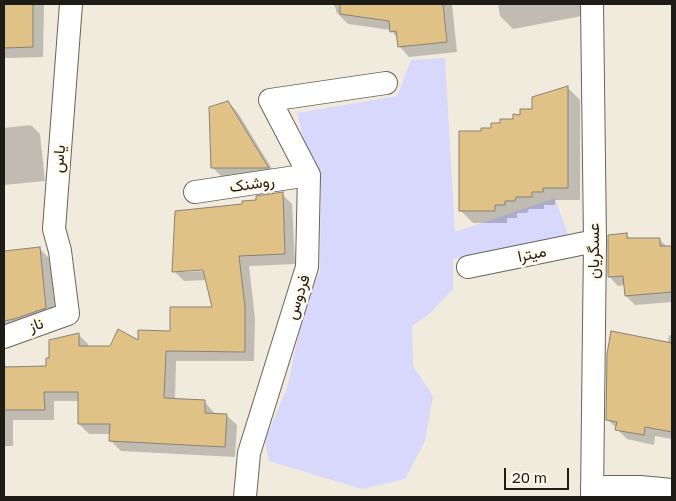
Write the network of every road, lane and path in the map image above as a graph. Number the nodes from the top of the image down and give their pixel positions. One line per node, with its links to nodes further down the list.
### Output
1 (71, 4): 8 (street, یاس)
2 (592, 4): 6 (street, عسگریان)
3 (386, 83): 4 (street, فردوس)
4 (309, 175): 5 (street, روشنک); 12 (street, فردوس)
5 (195, 192)
6 (595, 241): 7 (street, میترا); 11 (street, عسگریان)
7 (468, 267)
8 (68, 314): 9 (street, ناز)
9 (4, 337)
10 (672, 490): 11 (street)
11 (592, 492)
12 (245, 497)

